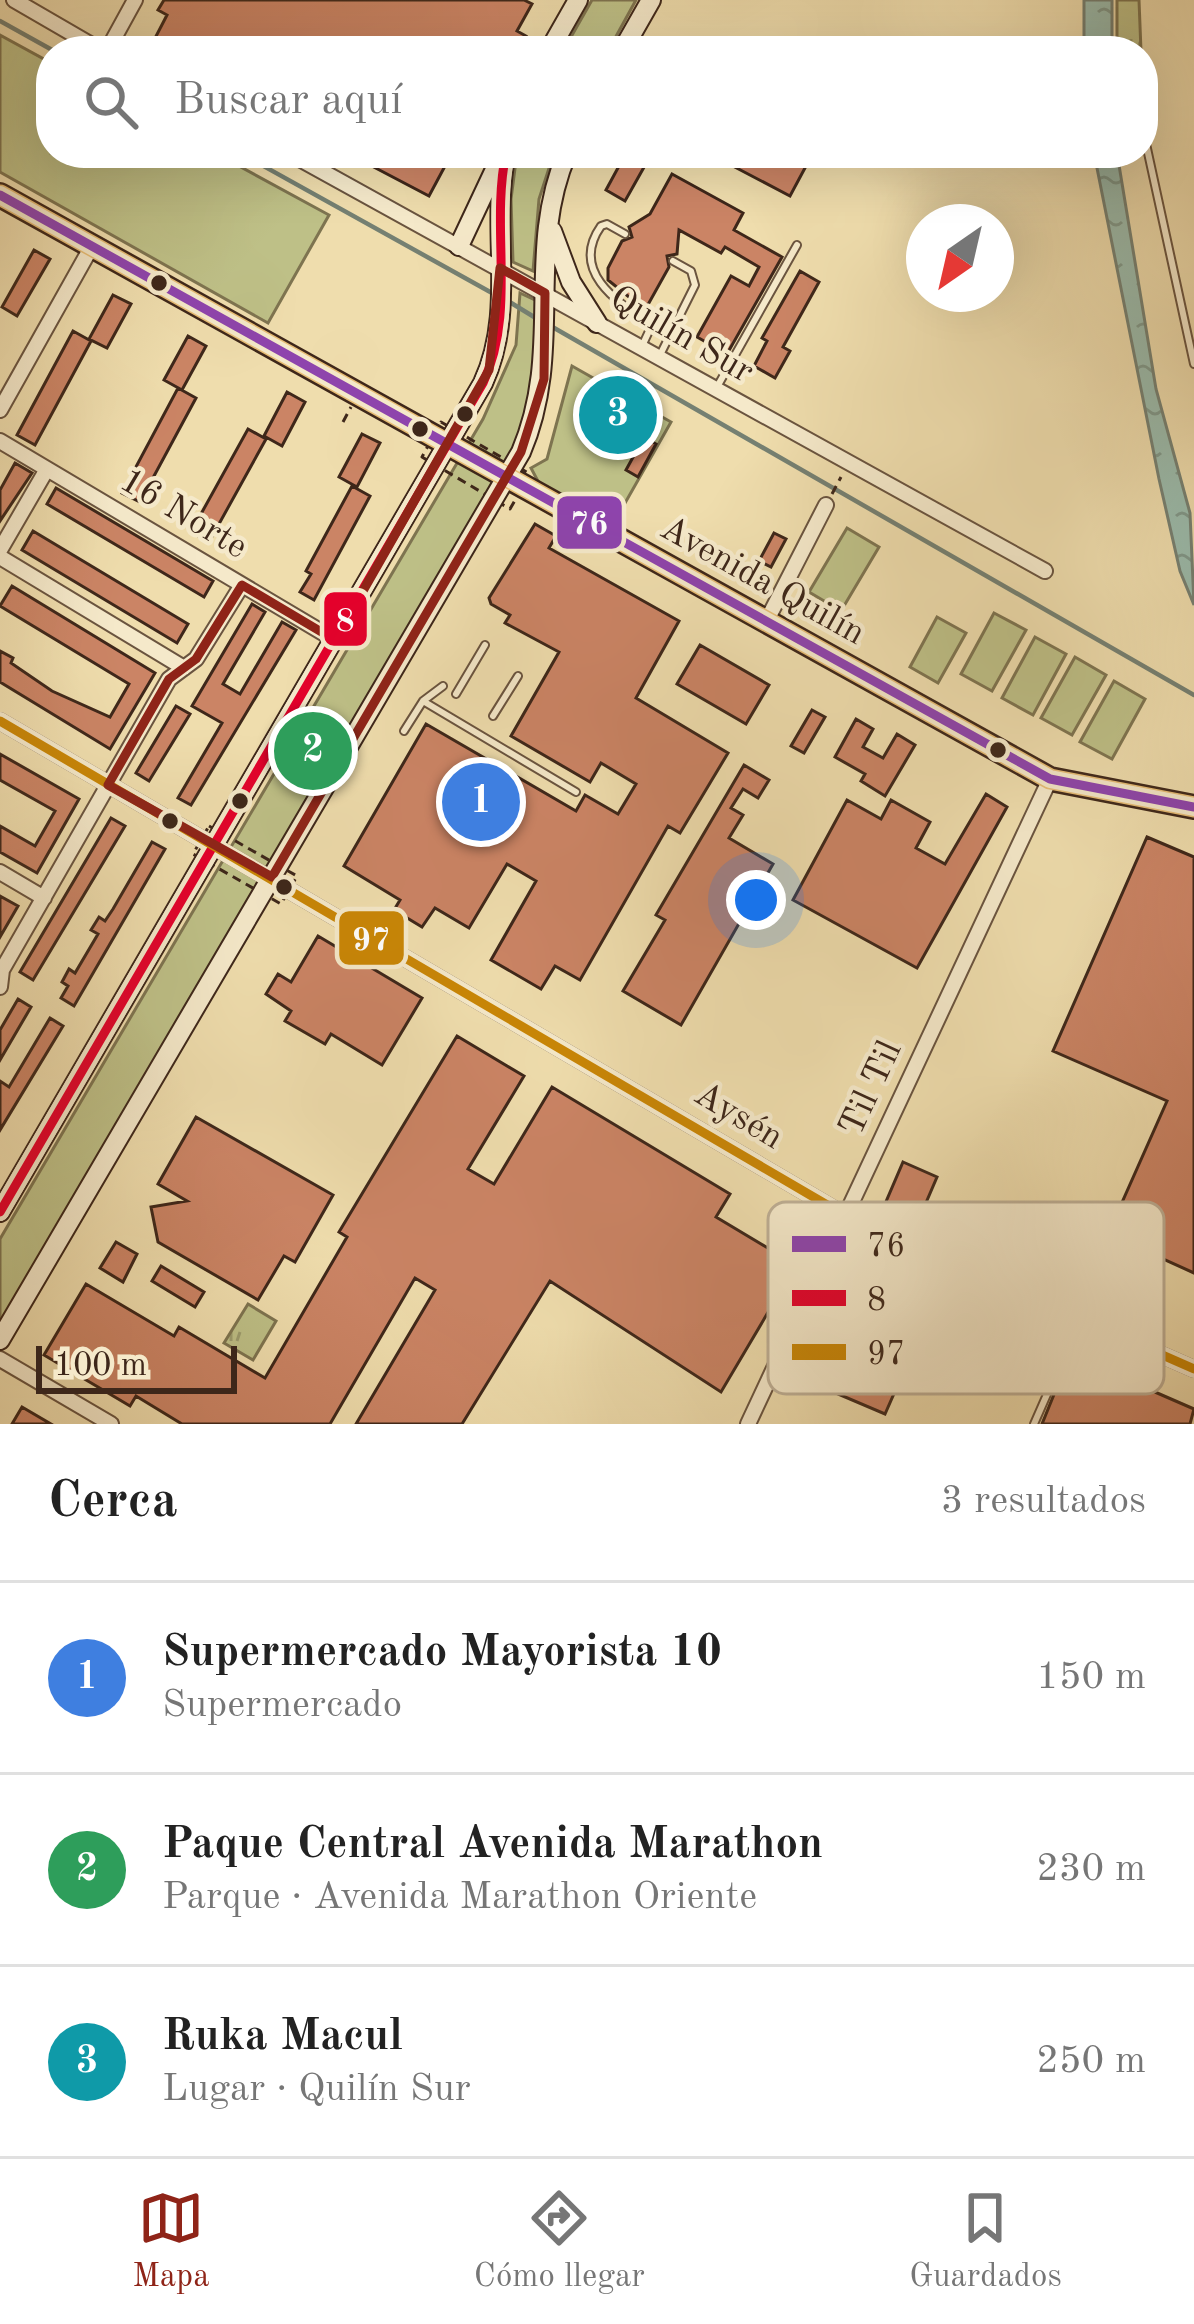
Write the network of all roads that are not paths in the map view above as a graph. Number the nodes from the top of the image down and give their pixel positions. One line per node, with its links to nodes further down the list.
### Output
1 (14, 0): 5 (street)
2 (135, 0): 6 (street)
3 (578, 0): 7 (main road)
4 (651, 0): 8 (main road)
5 (78, 36)
6 (114, 36)
7 (558, 36)
8 (631, 36)
9 (316, 168): 19 (street, Quilín Sur)
10 (497, 168): 19 (main road)
11 (502, 168): 21 (main road)
12 (562, 168): 15 (main road)
13 (1151, 168): 26 (lane)
14 (0, 195): 18 (main road, Avenida Quilín)
15 (548, 214): 22 (main road); 23 (main road)
16 (625, 234): 24 (lane)
17 (797, 245): 27 (lane)
18 (92, 246): 28 (street); 30 (main road, Avenida Quilín)
19 (459, 246): 21 (street, Quilín Sur)
20 (673, 261): 25 (lane)
21 (501, 277): 22 (street, Quilín Sur); 30 (main road)
22 (545, 301): 23 (street, Quilín Sur); 32 (main road)
23 (597, 323): 24 (street, Quilín Sur)
24 (640, 348): 25 (street, Quilín Sur)
25 (659, 358): 27 (street, Quilín Sur)
26 (1194, 364)
27 (715, 390): 35 (street, Quilín Sur)
28 (0, 410)
29 (0, 441): 31 (street, 16 Norte)
30 (448, 446): 32 (main road, Avenida Quilín); 38 (main road)
31 (47, 470): 34 (street); 36 (street, 16 Norte)
32 (507, 479): 37 (main road, Avenida Quilín); 54 (main road)
33 (828, 502): 37 (street)
34 (0, 553): 40 (street)
35 (1045, 571)
36 (242, 585): 38 (street, 16 Norte); 40 (street)
37 (766, 622): 48 (main road, Avenida Quilín)
38 (335, 640): 52 (main road)
39 (484, 646): 43 (lane)
40 (184, 668): 49 (street)
41 (518, 676): 45 (lane)
42 (442, 686): 44 (lane)
43 (456, 694)
44 (423, 701): 47 (lane); 50 (lane)
45 (493, 716)
46 (0, 721): 49 (street, Aysén)
47 (404, 731)
48 (1050, 779): 51 (main road, Avenida Quilín); 58 (street, Til Til)
49 (108, 785): 52 (street, Aysén); 55 (street)
50 (575, 792)
51 (1194, 807)
52 (215, 846): 54 (street, Aysén); 59 (main road)
53 (0, 872): 55 (street)
54 (272, 877): 57 (street, Aysén); 60 (main road)
55 (44, 898): 56 (street)
56 (0, 987)
57 (822, 1202)
58 (853, 1202)
59 (0, 1212)
60 (0, 1340)
61 (1164, 1356): 63 (street, Aysén)
62 (0, 1359): 66 (street)
63 (1194, 1369)
64 (768, 1382): 67 (street, Til Til)
65 (1047, 1394): 68 (lane)
66 (111, 1424)
67 (748, 1424)
68 (1034, 1424)

